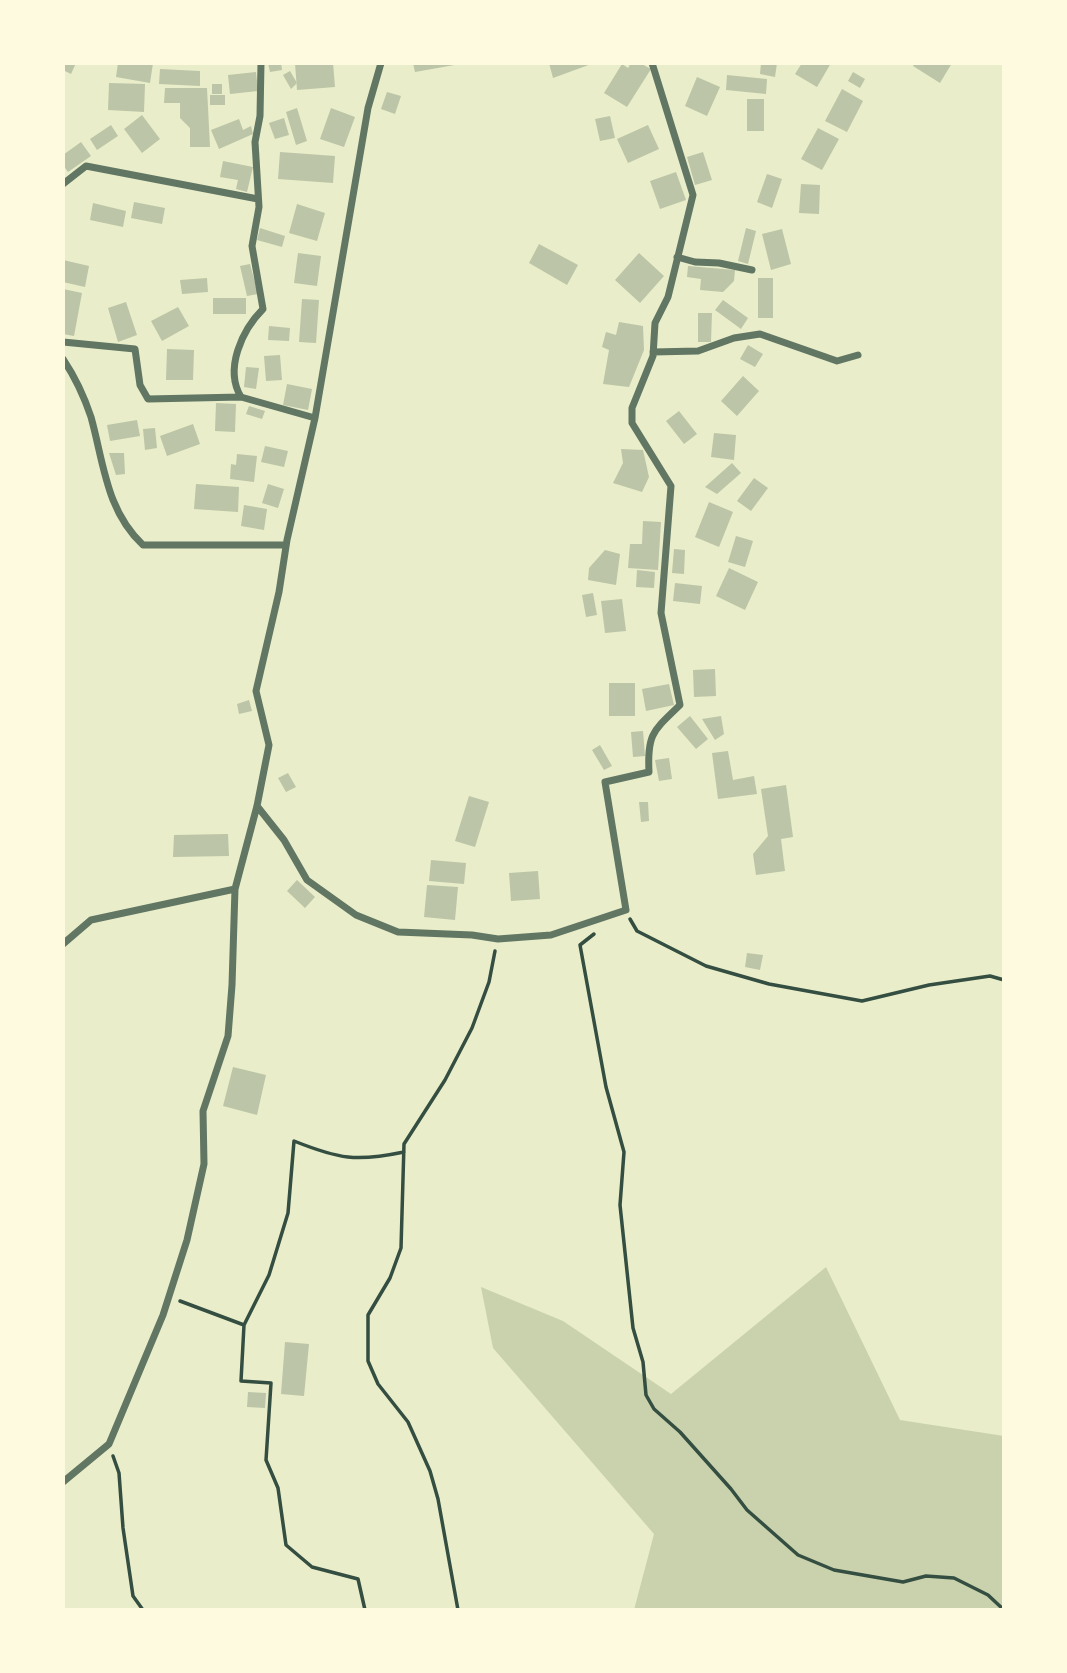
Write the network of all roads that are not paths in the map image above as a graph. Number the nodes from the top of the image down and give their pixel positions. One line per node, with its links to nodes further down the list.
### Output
1 (261, 63): 5 (street)
2 (381, 63): 13 (street)
3 (652, 63): 6 (street)
4 (63, 184): 5 (street)
5 (258, 199): 12 (street)
6 (677, 257): 7 (street); 9 (street)
7 (752, 270)
8 (63, 342): 12 (street)
9 (653, 352): 10 (street); 15 (street)
10 (858, 355)
11 (63, 359): 14 (street)
12 (241, 397): 13 (street)
13 (314, 418): 14 (street)
14 (286, 545): 15 (street)
15 (257, 806): 16 (street)
16 (235, 889): 17 (street); 18 (street)
17 (63, 944)
18 (63, 1482)

